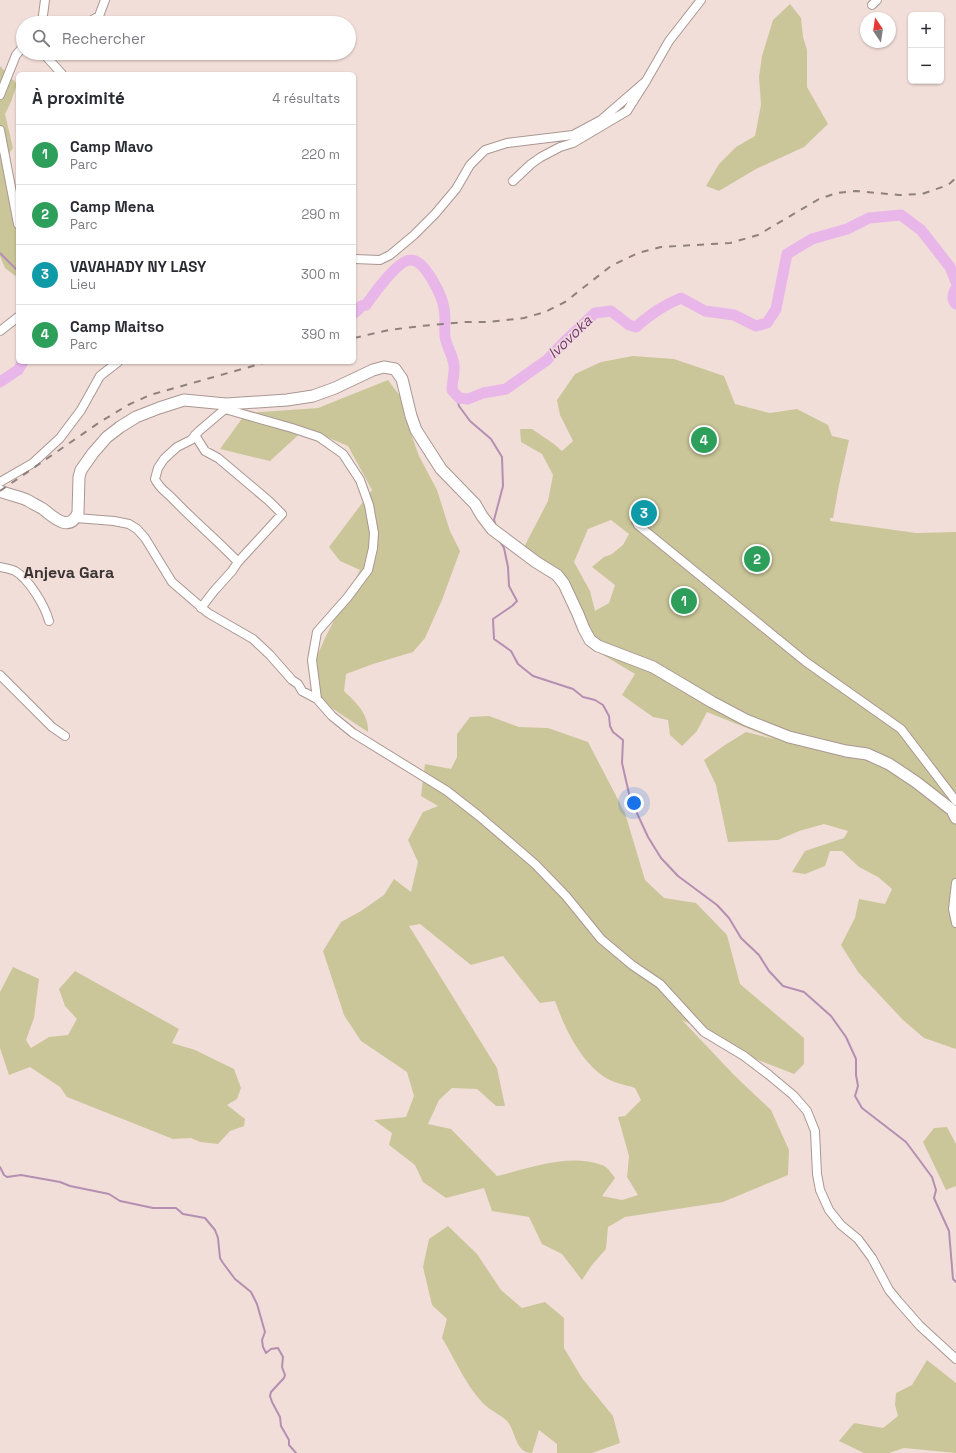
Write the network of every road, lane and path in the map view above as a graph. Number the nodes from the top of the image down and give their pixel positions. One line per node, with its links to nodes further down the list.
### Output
1 (45, 0): 4 (street)
2 (105, 0): 5 (street)
3 (700, 0): 9 (street)
4 (43, 16)
5 (99, 16)
6 (16, 54): 10 (street)
7 (49, 60): 8 (street)
8 (60, 72)
9 (646, 81): 12 (street); 14 (street)
10 (0, 95)
11 (0, 130): 13 (street)
12 (514, 181)
13 (15, 198)
14 (356, 259)
15 (16, 318): 16 (street)
16 (0, 331)
17 (115, 364): 20 (street)
18 (225, 407): 19 (street); 22 (street); 29 (street); 32 (street)
19 (195, 435): 24 (street); 24 (street)
20 (0, 482)
21 (2, 494): 22 (street)
22 (76, 518): 26 (street)
23 (636, 521): 31 (street)
24 (238, 562): 26 (street)
25 (0, 567): 27 (street)
26 (201, 608): 29 (street)
27 (49, 621)
28 (0, 675): 30 (street)
29 (317, 699): 35 (street)
30 (65, 736)
31 (956, 802)
32 (956, 818)
33 (956, 883): 34 (street)
34 (956, 923)
35 (956, 1359)

